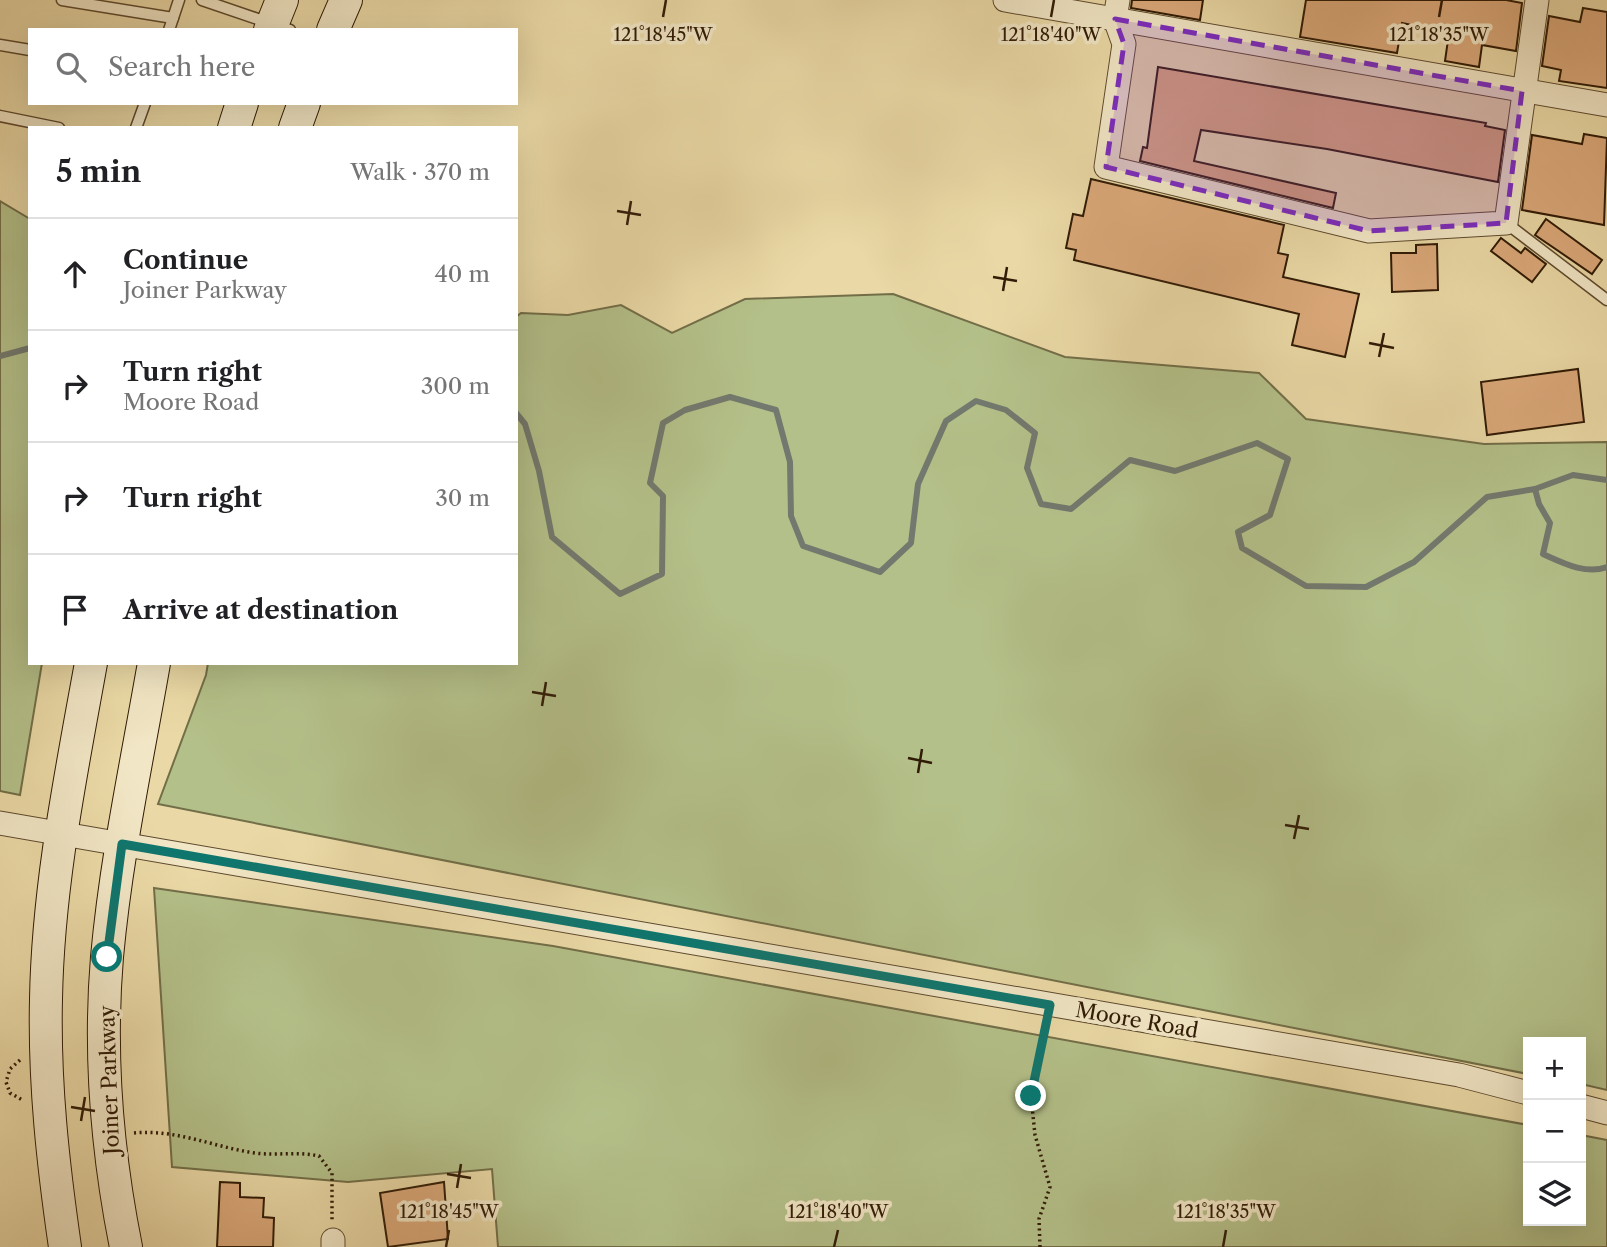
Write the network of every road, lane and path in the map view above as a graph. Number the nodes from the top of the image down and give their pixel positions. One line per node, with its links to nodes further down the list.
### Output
1 (62, 0): 8 (lane)
2 (179, 0): 8 (lane)
3 (202, 0): 9 (lane)
4 (346, 0): 11 (main road)
5 (1005, 0): 7 (street)
6 (1537, 0): 14 (street)
7 (1116, 10): 14 (street); 24 (street)
8 (173, 18): 10 (lane)
9 (279, 21)
10 (170, 28)
11 (334, 28)
12 (0, 44): 13 (lane)
13 (28, 50)
14 (1522, 91): 18 (street); 24 (street)
15 (144, 105): 21 (lane)
16 (241, 105): 22 (main road)
17 (303, 105): 23 (main road)
18 (1607, 105)
19 (0, 116): 20 (lane)
20 (49, 126)
21 (137, 126)
22 (235, 126)
23 (296, 126)
24 (1506, 223): 25 (lane)
25 (1607, 300)
26 (91, 665): 29 (main road)
27 (154, 665): 30 (main road, Joiner Parkway)
28 (0, 823): 29 (street, Moore Road)
29 (61, 834): 30 (street, Moore Road); 37 (main road)
30 (122, 844): 31 (street, Moore Road); 35 (main road, Joiner Parkway)
31 (1050, 1005): 32 (street, Moore Road); 39 (path)
32 (1523, 1092)
33 (1586, 1107): 34 (street)
34 (1607, 1113)
35 (110, 1134): 36 (path); 38 (main road, Joiner Parkway)
36 (333, 1243)
37 (65, 1247)
38 (126, 1247)
39 (1040, 1247)

